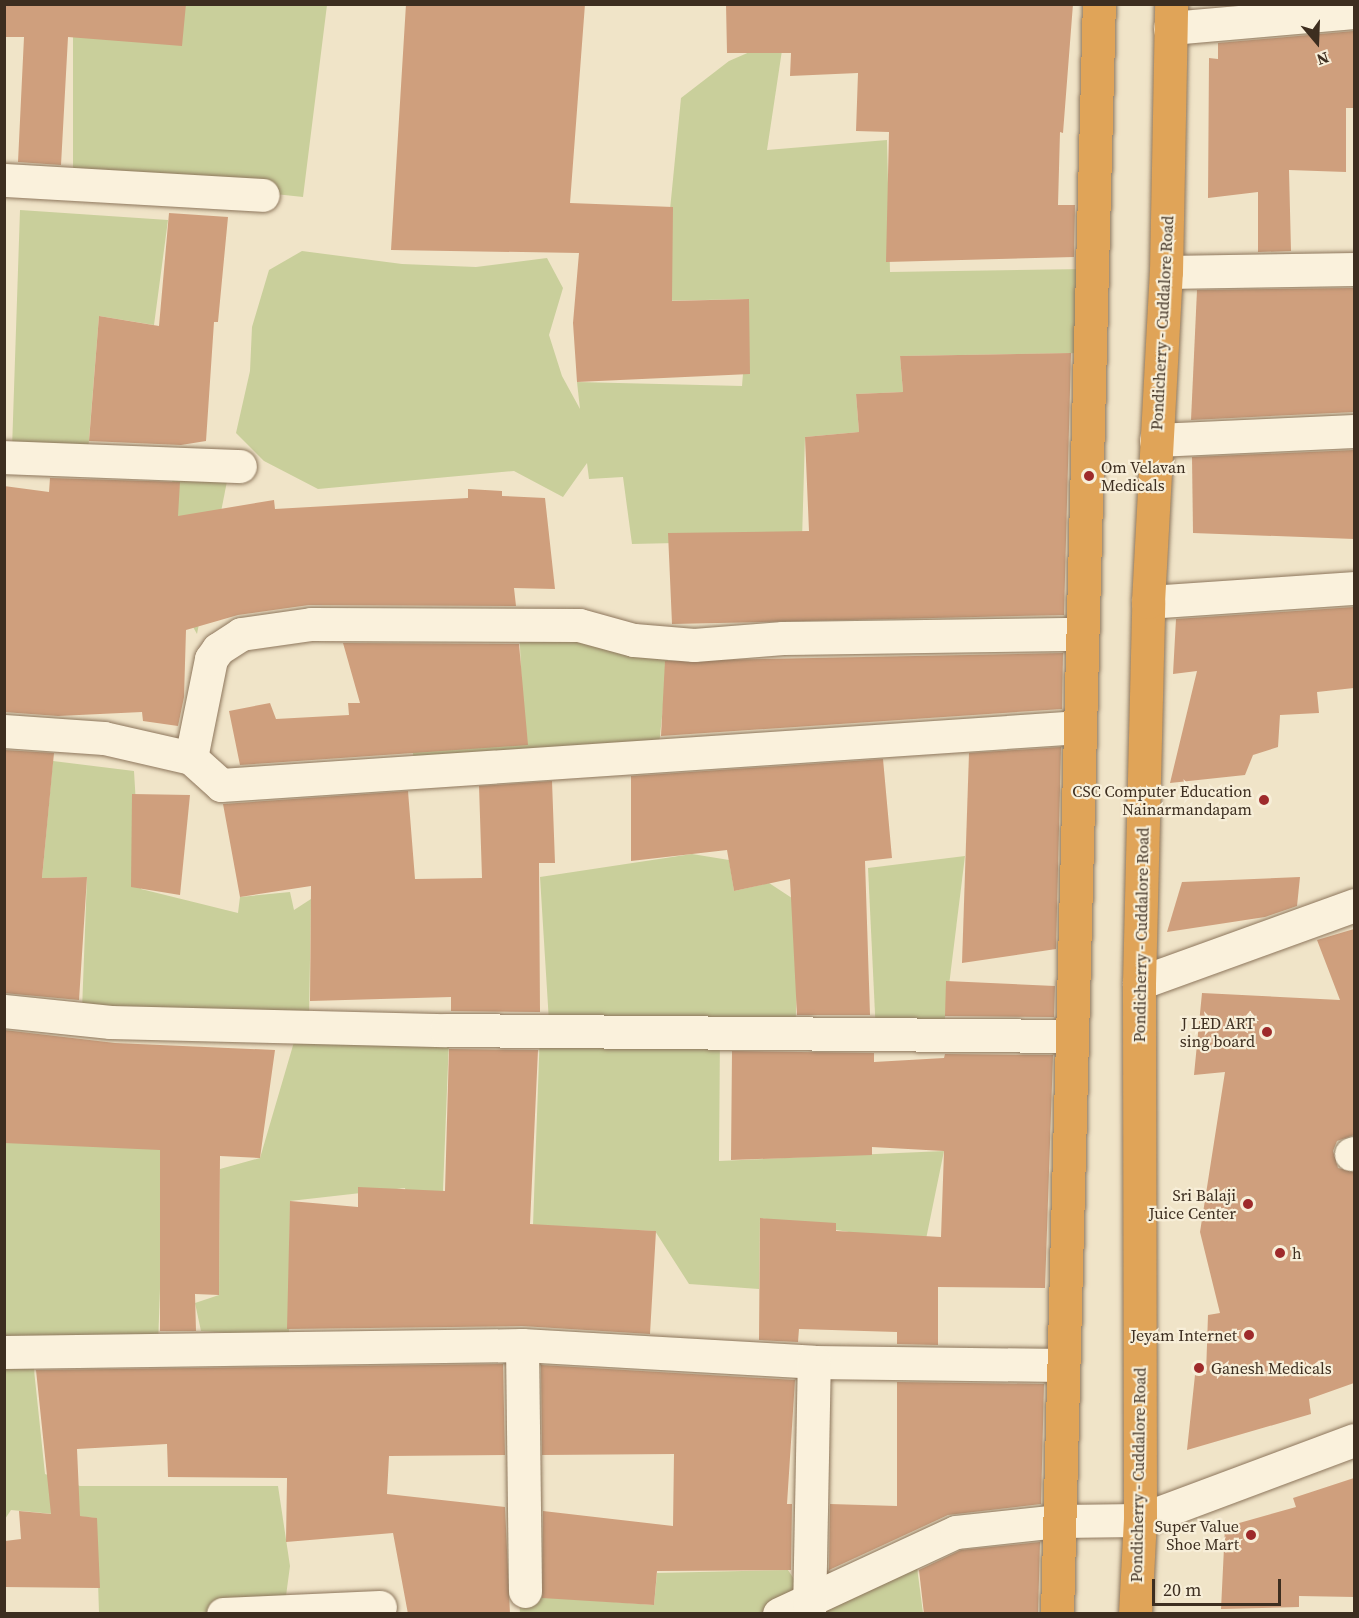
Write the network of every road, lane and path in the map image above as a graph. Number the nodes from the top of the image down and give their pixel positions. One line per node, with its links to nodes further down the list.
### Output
1 (1099, 4): 14 (highway)
2 (1354, 12): 3 (street)
3 (1171, 16): 7 (highway, Pondicherry - Cuddalore Road)
4 (4, 180): 5 (street)
5 (263, 195)
6 (1354, 269): 7 (street)
7 (1166, 272): 9 (highway, Pondicherry - Cuddalore Road)
8 (1354, 431): 9 (street)
9 (1156, 441): 13 (highway, Pondicherry - Cuddalore Road)
10 (4, 457): 11 (street)
11 (240, 466)
12 (1354, 588): 13 (street)
13 (1148, 602): 19 (highway, Pondicherry - Cuddalore Road)
14 (1082, 634): 15 (highway); 17 (street)
15 (1080, 727): 17 (street); 21 (highway)
16 (4, 731): 17 (street)
17 (191, 758)
18 (1354, 905): 19 (street)
19 (1139, 983): 27 (highway, Pondicherry - Cuddalore Road)
20 (4, 1011): 21 (street)
21 (1072, 1036): 25 (highway)
22 (522, 1345): 23 (street); 24 (street); 29 (street)
23 (4, 1352)
24 (814, 1362): 25 (street); 31 (street)
25 (1063, 1365): 28 (highway)
26 (1354, 1440): 27 (street)
27 (1140, 1520): 28 (street); 35 (highway, Pondicherry - Cuddalore Road)
28 (1059, 1521): 31 (street); 34 (highway)
29 (525, 1591)
30 (380, 1606): 32 (street)
31 (809, 1608): 33 (street)
32 (223, 1614)
33 (779, 1614)
34 (1057, 1614)
35 (1135, 1614)

